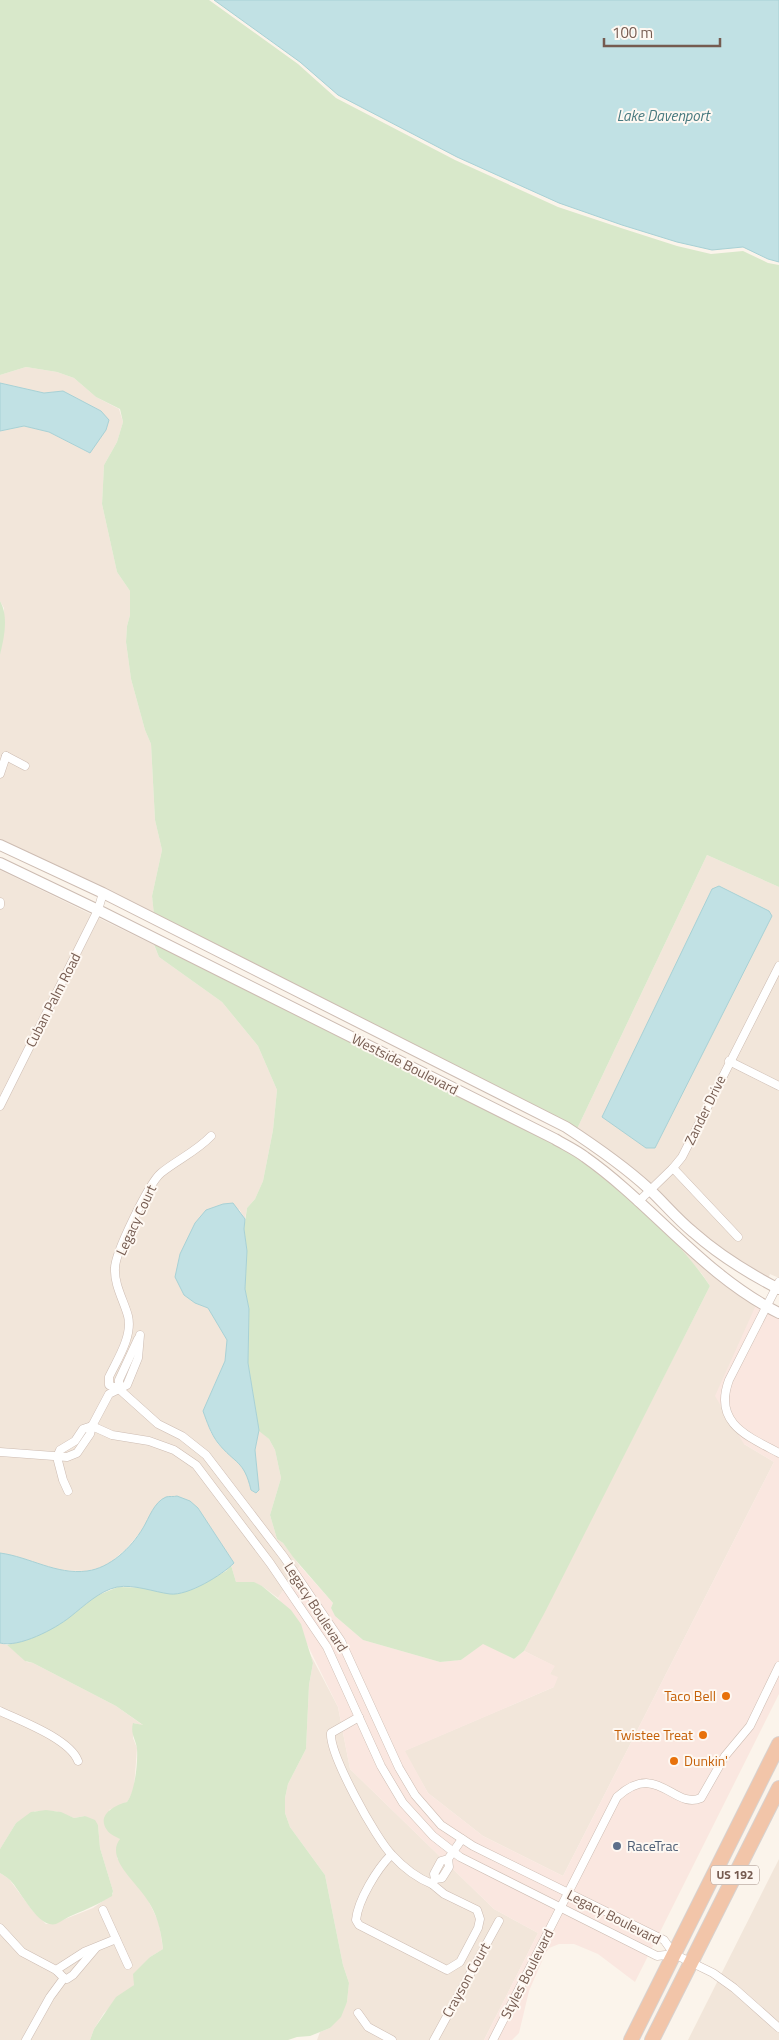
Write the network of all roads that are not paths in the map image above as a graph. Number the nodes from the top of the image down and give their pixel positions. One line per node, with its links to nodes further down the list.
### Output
1 (3, 758): 2 (street); 3 (street)
2 (25, 766)
3 (0, 774)
4 (0, 844): 6 (street, Westside Boulevard)
5 (0, 863): 7 (street, Westside Boulevard)
6 (103, 893): 7 (street, Cuban Palm Road); 16 (street, Westside Boulevard)
7 (98, 910): 12 (street, Cuban Palm Road); 17 (street, Westside Boulevard)
8 (779, 966): 9 (street, Zander Drive)
9 (730, 1061): 11 (street); 15 (street, Zander Drive)
10 (0, 1084): 12 (street)
11 (779, 1086)
12 (9, 1088): 13 (street, Cuban Palm Road)
13 (0, 1106)
14 (211, 1136): 22 (street, Legacy Court)
15 (673, 1168): 16 (street, Zander Drive); 18 (street)
16 (650, 1189): 17 (street, Zander Drive); 19 (street, Westside Boulevard)
17 (638, 1202): 20 (street, Westside Boulevard)
18 (738, 1237)
19 (778, 1286): 20 (street)
20 (767, 1307): 21 (street, Westside Boulevard); 26 (street)
21 (779, 1313)
22 (128, 1337): 23 (street); 23 (street)
23 (119, 1389): 24 (street); 35 (street, Legacy Boulevard)
24 (92, 1426): 27 (street); 31 (street, Legacy Boulevard)
25 (0, 1452): 27 (street)
26 (779, 1453)
27 (57, 1457): 28 (street)
28 (68, 1491)
29 (779, 1666): 39 (street, Styles Boulevard)
30 (0, 1711): 33 (street)
31 (359, 1717): 36 (street, Legacy Boulevard); 37 (street)
32 (779, 1744): 46 (highway, US 192)
33 (78, 1761)
34 (779, 1788): 47 (highway, US 192)
35 (462, 1839): 36 (street); 39 (street, Legacy Boulevard)
36 (453, 1852): 38 (street); 40 (street, Legacy Boulevard)
37 (391, 1855): 38 (street); 38 (street)
38 (433, 1882)
39 (567, 1893): 40 (street, Styles Boulevard); 46 (street, Legacy Boulevard)
40 (560, 1907): 46 (street, Legacy Boulevard); 56 (street, Styles Boulevard)
41 (103, 1910): 44 (street)
42 (499, 1921): 55 (street, Crayson Court)
43 (0, 1928): 49 (street)
44 (116, 1939): 45 (street); 48 (street)
45 (95, 1949): 49 (street); 50 (street)
46 (674, 1954): 47 (street); 57 (highway, US 192)
47 (692, 1962): 52 (street); 58 (highway, US 192)
48 (128, 1966)
49 (56, 1970): 50 (street)
50 (64, 1978): 53 (street)
51 (358, 2013): 54 (street)
52 (779, 2028)
53 (26, 2040)
54 (392, 2040)
55 (434, 2040)
56 (493, 2040)
57 (631, 2040)
58 (652, 2040)

